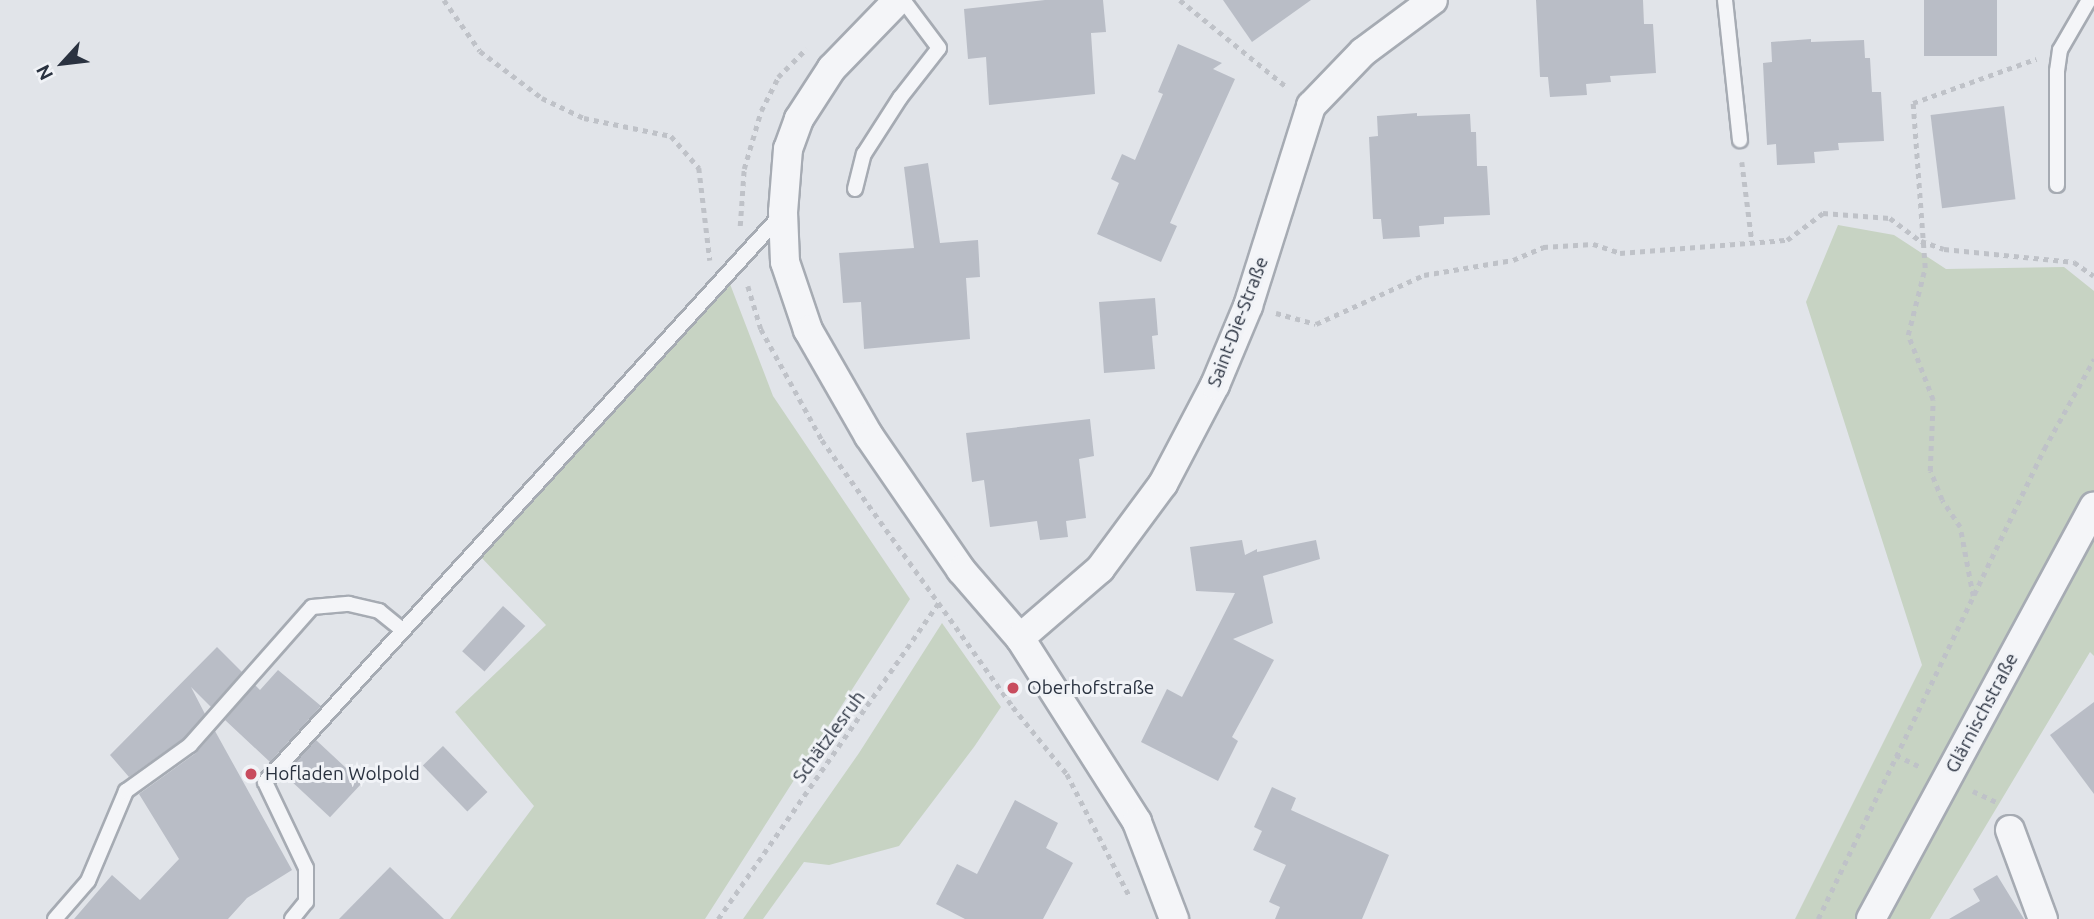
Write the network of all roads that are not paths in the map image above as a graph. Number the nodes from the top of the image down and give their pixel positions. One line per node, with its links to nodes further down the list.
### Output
1 (898, 0): 9 (street)
2 (903, 0): 8 (lane)
3 (1433, 0): 12 (street, Saint-Die-Straße)
4 (1725, 0): 6 (lane)
5 (2089, 0): 7 (lane)
6 (1740, 140)
7 (2057, 185)
8 (855, 189)
9 (783, 212): 11 (lane); 12 (street)
10 (2094, 506): 17 (street, Glärnischstraße)
11 (401, 629): 14 (lane); 15 (lane)
12 (1020, 638): 16 (street)
13 (2010, 830): 18 (street)
14 (55, 919)
15 (292, 919)
16 (1174, 919)
17 (1871, 919)
18 (2043, 919)

